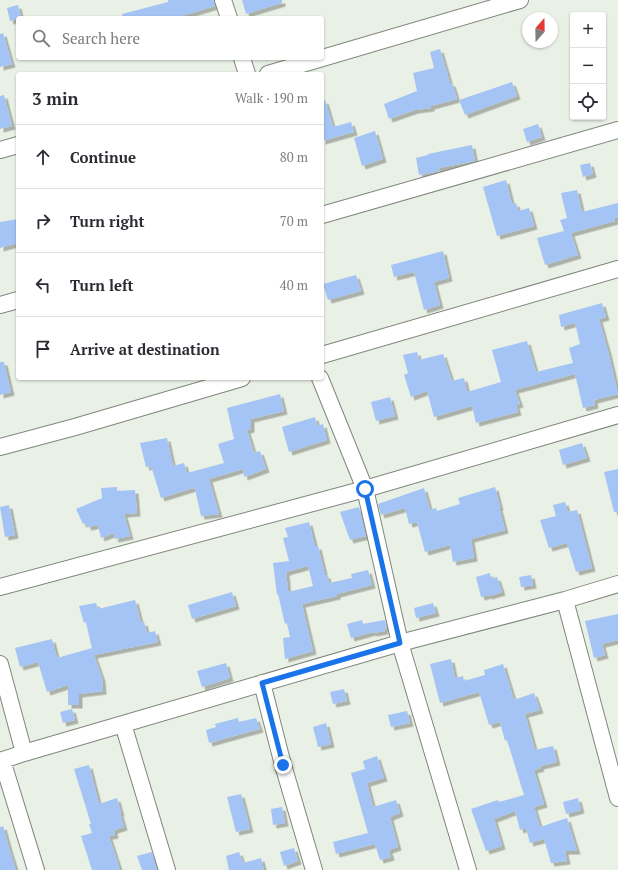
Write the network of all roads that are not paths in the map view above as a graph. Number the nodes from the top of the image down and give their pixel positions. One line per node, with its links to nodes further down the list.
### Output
1 (223, 0): 3 (street)
2 (517, 0): 4 (street)
3 (228, 16)
4 (324, 57)
5 (243, 60): 7 (street)
6 (315, 60): 8 (street)
7 (246, 72)
8 (275, 72)
9 (618, 130): 12 (street)
10 (16, 146): 11 (street)
11 (0, 150)
12 (324, 214)
13 (618, 268): 16 (street)
14 (16, 301): 15 (street)
15 (0, 306)
16 (324, 354)
17 (235, 380): 20 (street)
18 (321, 380): 21 (street)
19 (618, 415): 21 (street)
20 (0, 447)
21 (365, 489): 23 (street); 25 (street)
22 (618, 584): 24 (street)
23 (0, 587)
24 (565, 600): 25 (street); 31 (street)
25 (400, 643): 27 (street); 35 (street)
26 (0, 664): 29 (street)
27 (262, 683): 28 (street); 34 (street)
28 (123, 724): 29 (street); 33 (street)
29 (24, 753): 30 (street)
30 (1, 760): 32 (street)
31 (618, 798)
32 (36, 870)
33 (167, 870)
34 (314, 870)
35 (468, 870)

